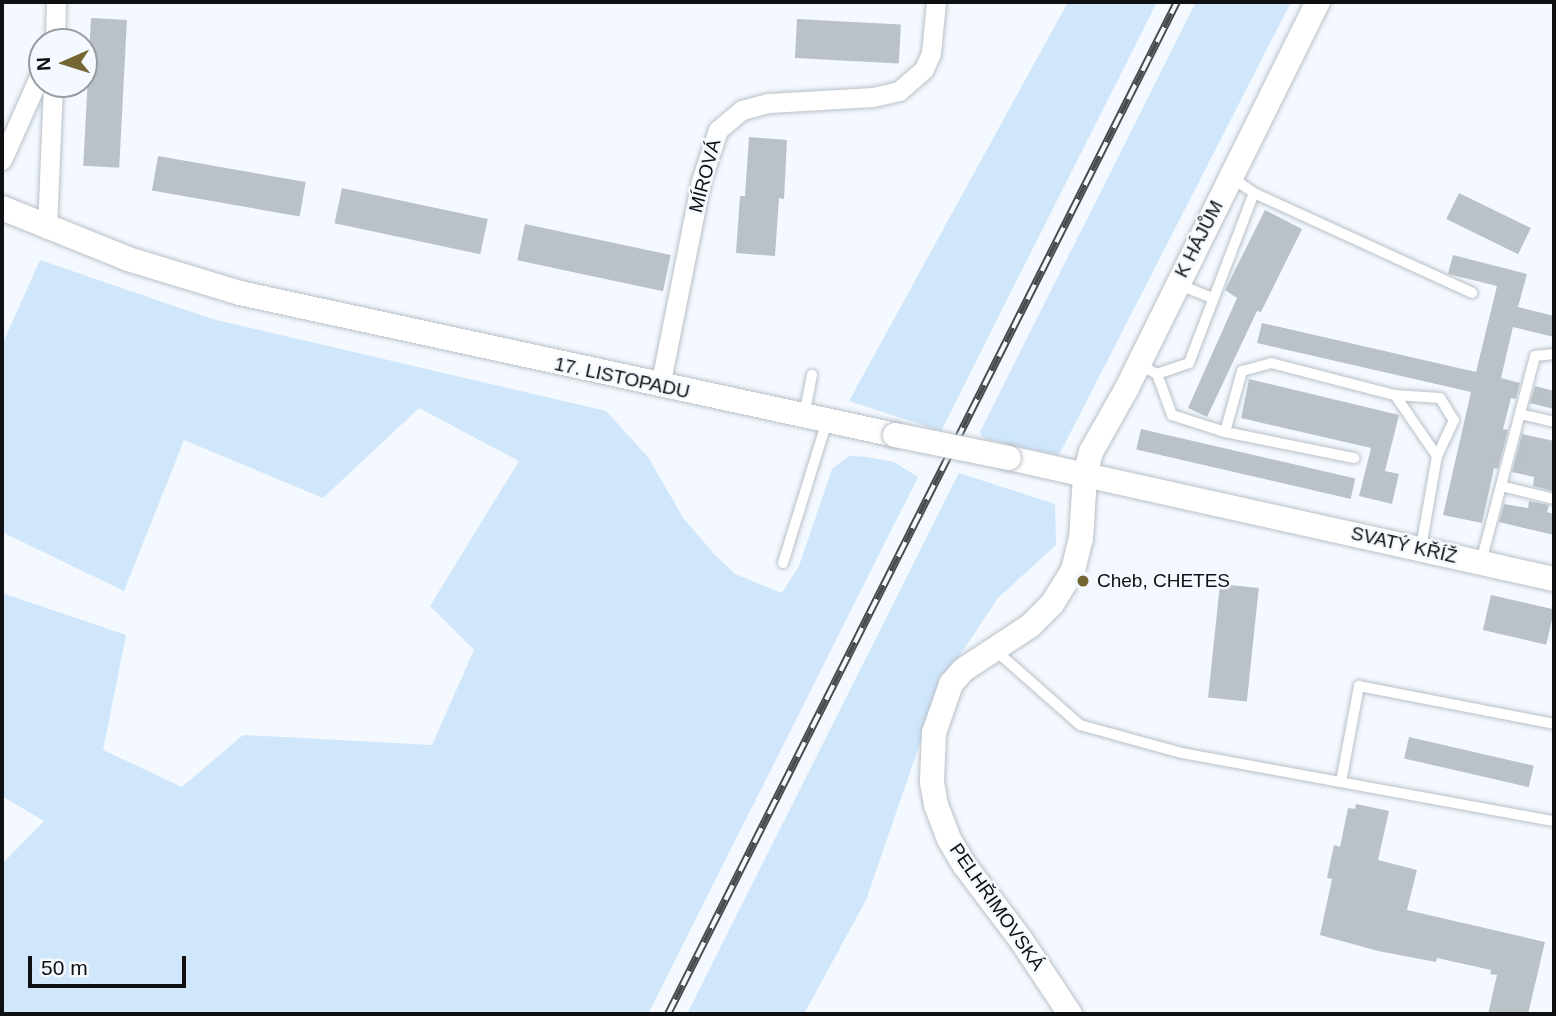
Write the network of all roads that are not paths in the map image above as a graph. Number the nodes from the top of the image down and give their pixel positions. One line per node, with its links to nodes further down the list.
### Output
1 (57, 2): 4 (street)
2 (936, 2): 18 (street, MÍROVÁ)
3 (1318, 2): 8 (street, K HÁJŮM)
4 (56, 28)
5 (30, 98): 7 (street)
6 (52, 98): 11 (street)
7 (2, 160)
8 (1231, 177): 9 (lane); 12 (street, K HÁJŮM)
9 (1254, 192): 13 (lane); 14 (lane)
10 (2, 208): 11 (street, 17. LISTOPADU)
11 (47, 229): 18 (street, 17. LISTOPADU)
12 (1176, 283): 14 (lane); 16 (street, K HÁJŮM)
13 (1472, 293)
14 (1212, 298): 16 (lane)
15 (1554, 354): 20 (lane)
16 (1148, 369): 23 (lane); 26 (street, K HÁJŮM)
17 (812, 375): 21 (lane)
18 (660, 386): 21 (street, 17. LISTOPADU)
19 (1395, 395): 23 (lane); 24 (lane); 24 (lane)
20 (1520, 414): 22 (lane); 27 (lane)
21 (815, 418): 26 (street, 17. LISTOPADU, bridge); 32 (lane)
22 (1554, 422)
23 (1225, 432): 25 (lane)
24 (1437, 456): 30 (lane)
25 (1354, 458)
26 (1085, 477): 29 (street, 17. LISTOPADU); 34 (street, PELHŘIMOVSKÁ)
27 (1501, 486): 28 (lane); 31 (lane)
28 (1554, 499)
29 (1253, 512): 30 (street, SVATÝ KŘÍŽ)
30 (1421, 549): 31 (street, SVATÝ KŘÍŽ)
31 (1481, 562): 33 (street, SVATÝ KŘÍŽ)
32 (783, 563)
33 (1554, 579)
34 (995, 649): 36 (lane); 38 (street, PELHŘIMOVSKÁ)
35 (1554, 724): 36 (lane)
36 (1341, 782): 37 (lane)
37 (1554, 821)
38 (1070, 1014)

